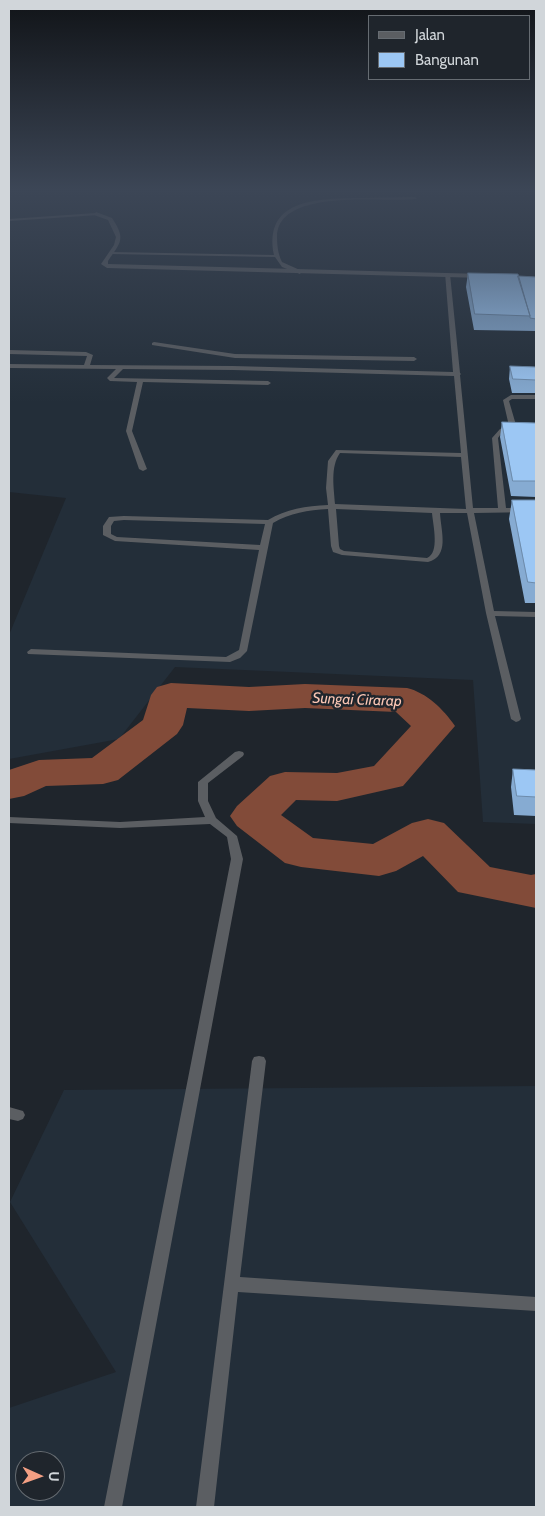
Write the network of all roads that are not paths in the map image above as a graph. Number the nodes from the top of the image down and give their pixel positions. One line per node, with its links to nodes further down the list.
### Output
1 (105, 262): 3 (street)
2 (280, 262): 3 (lane)
3 (300, 272): 4 (street)
4 (447, 274): 5 (street); 14 (lane)
5 (487, 276)
6 (154, 344): 8 (lane)
7 (9, 352): 11 (lane)
8 (235, 356): 9 (lane); 13 (lane)
9 (414, 359)
10 (9, 366): 11 (lane)
11 (86, 367): 12 (lane)
12 (121, 367): 13 (lane); 15 (lane)
13 (233, 368): 14 (lane)
14 (458, 374): 20 (lane)
15 (140, 381): 16 (lane); 21 (lane)
16 (268, 383)
17 (536, 397): 18 (lane)
18 (513, 427): 19 (lane); 23 (lane)
19 (536, 428)
20 (465, 455): 22 (lane); 26 (lane)
21 (143, 469)
22 (331, 507): 25 (lane); 25 (lane); 27 (lane)
23 (502, 510): 24 (lane); 26 (lane)
24 (536, 510)
25 (436, 511): 26 (lane)
26 (470, 511): 29 (lane)
27 (269, 522): 28 (lane); 28 (lane)
28 (264, 548): 31 (lane)
29 (490, 613): 30 (lane); 32 (lane)
30 (536, 614)
31 (31, 652)
32 (516, 719)
33 (239, 754): 35 (lane)
34 (9, 820): 35 (lane)
35 (212, 820): 39 (lane)
36 (259, 1060): 37 (lane)
37 (232, 1284): 38 (lane); 40 (lane)
38 (536, 1304)
39 (113, 1507)
40 (205, 1507)

